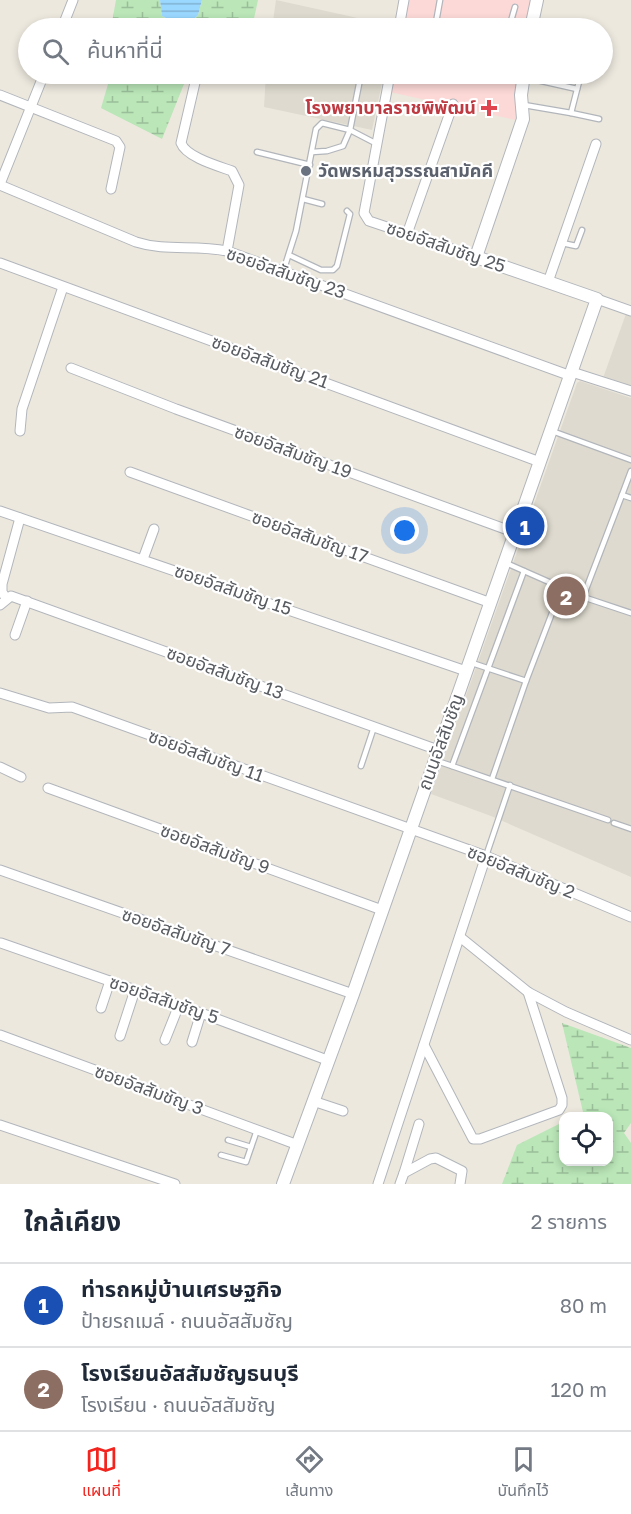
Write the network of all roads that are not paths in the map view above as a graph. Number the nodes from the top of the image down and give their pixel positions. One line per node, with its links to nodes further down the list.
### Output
1 (73, 0): 6 (street)
2 (404, 0): 7 (street)
3 (440, 0): 8 (lane)
4 (537, 0): 10 (street)
5 (515, 7): 9 (lane)
6 (66, 18)
7 (401, 18)
8 (437, 18)
9 (512, 18)
10 (533, 18)
11 (40, 84): 22 (street)
12 (195, 84): 39 (street)
13 (359, 84): 25 (lane)
14 (388, 84): 26 (street, ซอยอัสสัมชัญ 25)
15 (523, 84): 21 (street)
16 (555, 84): 18 (lane)
17 (578, 84): 18 (lane)
18 (577, 89): 23 (lane)
19 (0, 95): 22 (street)
20 (453, 104): 37 (street)
21 (522, 105): 23 (lane); 41 (street)
22 (31, 107): 31 (street); 32 (street)
23 (571, 113): 24 (lane)
24 (599, 119)
25 (350, 130): 26 (lane); 29 (lane); 29 (lane)
26 (377, 144): 37 (street, ซอยอัสสัมชัญ 25)
27 (596, 144): 38 (street)
28 (257, 152): 30 (lane)
29 (312, 152): 30 (lane)
30 (309, 165): 33 (lane)
31 (0, 184): 39 (street, ซอยอัสสัมชัญ 23)
32 (111, 189)
33 (303, 199): 34 (lane); 40 (lane)
34 (322, 204)
35 (347, 211): 40 (lane)
36 (582, 230): 38 (lane)
37 (407, 234): 41 (street, ซอยอัสสัมชัญ 25)
38 (562, 243): 44 (street)
39 (227, 251): 43 (street, ซอยอัสสัมชัญ 23)
40 (289, 255): 43 (lane)
41 (476, 257): 44 (street, ซอยอัสสัมชัญ 25)
42 (0, 263): 45 (street, ซอยอัสสัมชัญ 21)
43 (283, 272): 49 (street, ซอยอัสสัมชัญ 23)
44 (548, 282): 46 (street, ซอยอัสสัมชัญ 25)
45 (63, 287): 52 (street); 54 (street, ซอยอัสสัมชัญ 21)
46 (597, 299): 47 (street); 49 (street, ถนนอัสสัมชัญ)
47 (631, 311)
48 (71, 368): 62 (street, ซอยอัสสัมชัญ 19)
49 (571, 374): 50 (street, ซอยอัสสัมชัญ 23); 51 (street, ถนนอัสสัมชัญ)
50 (631, 391)
51 (551, 430): 53 (lane); 54 (street, ถนนอัสสัมชัญ)
52 (20, 431)
53 (631, 460)
54 (540, 462): 62 (street, ถนนอัสสัมชัญ)
55 (631, 471): 57 (lane)
56 (130, 472): 70 (street, ซอยอัสสัมชัญ 17)
57 (622, 495): 58 (lane); 67 (lane)
58 (631, 498)
59 (0, 511): 60 (street, ซอยอัสสัมชัญ 15)
60 (20, 518): 63 (street, ซอยอัสสัมชัญ 15); 68 (street)
61 (154, 529): 63 (street)
62 (516, 533): 64 (street, ถนนอัสสัมชัญ)
63 (143, 559): 73 (street, ซอยอัสสัมชัญ 15)
64 (505, 562): 65 (lane); 70 (street, ถนนอัสสัมชัญ)
65 (524, 571): 66 (lane); 74 (lane)
66 (562, 587): 67 (lane); 75 (lane)
67 (583, 597): 71 (lane)
68 (6, 600): 69 (street, ซอยอัสสัมชัญ 13)
69 (27, 601): 72 (street); 77 (street, ซอยอัสสัมชัญ 13)
70 (491, 603): 73 (street, ถนนอัสสัมชัญ)
71 (631, 613)
72 (15, 636)
73 (468, 666): 74 (lane); 78 (street, ถนนอัสสัมชัญ)
74 (489, 669): 75 (lane); 80 (lane)
75 (526, 681): 83 (lane)
76 (0, 693): 89 (street, ซอยอัสสัมชัญ 11)
77 (374, 727): 78 (street, ซอยอัสสัมชัญ 13); 79 (lane)
78 (436, 755): 80 (lane); 89 (street, ถนนอัสสัมชัญ)
79 (360, 765)
80 (452, 766): 83 (lane)
81 (0, 767): 82 (street)
82 (21, 777)
83 (492, 779): 84 (lane)
84 (510, 785): 86 (lane); 90 (lane)
85 (48, 788): 92 (street, ซอยอัสสัมชัญ 9)
86 (608, 820)
87 (614, 823): 88 (lane)
88 (631, 829)
89 (410, 830): 90 (street, ซอยอัสสัมชัญ 2); 92 (street, ถนนอัสสัมชัญ)
90 (486, 856): 93 (street, ซอยอัสสัมชัญ 2); 94 (street)
91 (0, 870): 99 (street, ซอยอัสสัมชัญ 7)
92 (382, 910): 99 (street, ถนนอัสสัมชัญ)
93 (631, 917)
94 (460, 938): 98 (street); 108 (street)
95 (0, 943): 96 (street, ซอยอัสสัมชัญ 5)
96 (110, 981): 97 (street, ซอยอัสสัมชัญ 5); 101 (street)
97 (135, 990): 100 (street, ซอยอัสสัมชัญ 5); 104 (street)
98 (528, 992): 106 (street); 108 (street)
99 (353, 994): 109 (street, ถนนอัสสัมชัญ)
100 (179, 1005): 102 (street, ซอยอัสสัมชัญ 5); 105 (street)
101 (101, 1008)
102 (201, 1013): 107 (street); 109 (street, ซอยอัสสัมชัญ 5)
103 (0, 1035): 114 (street, ซอยอัสสัมชัญ 3)
104 (120, 1036)
105 (165, 1040)
106 (631, 1041)
107 (192, 1042)
108 (423, 1045): 122 (street)
109 (327, 1060): 110 (street, ถนนอัสสัมชัญ)
110 (313, 1101): 111 (street); 116 (street, ถนนอัสสัมชัญ)
111 (343, 1111)
112 (419, 1124): 119 (street)
113 (0, 1125): 120 (street)
114 (257, 1130): 116 (street, ซอยอัสสัมชัญ 3); 117 (lane)
115 (228, 1140): 117 (lane)
116 (297, 1145): 121 (street, ถนนอัสสัมชัญ)
117 (251, 1147): 118 (lane)
118 (221, 1155)
119 (404, 1173): 123 (street); 124 (street)
120 (175, 1184)
121 (284, 1184)
122 (378, 1184)
123 (400, 1184)
124 (460, 1184)

